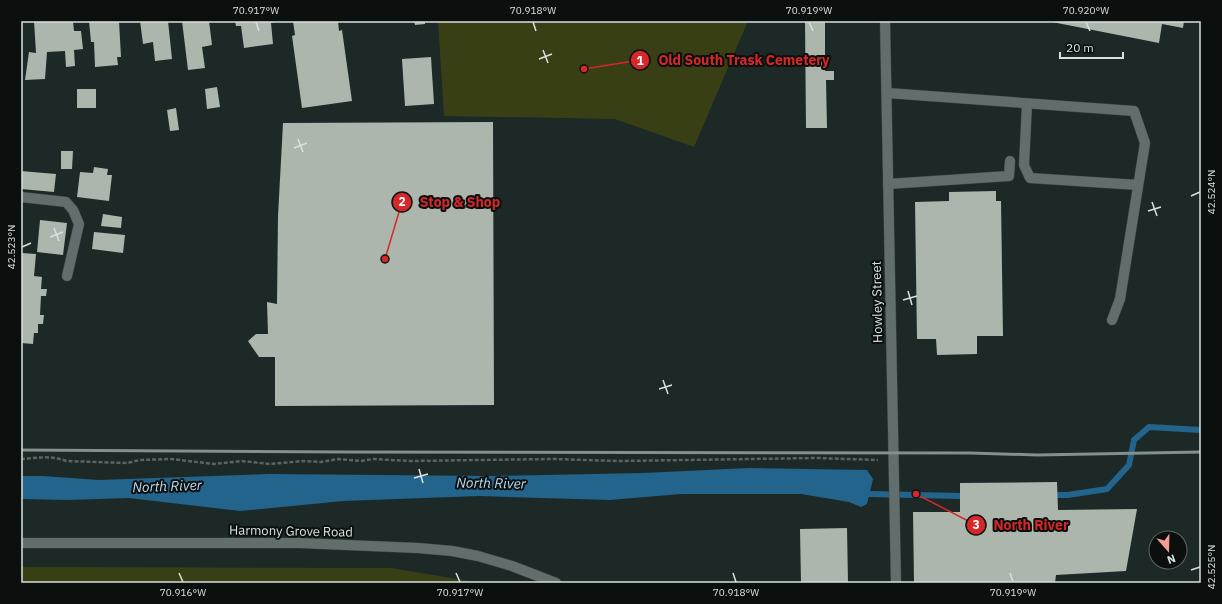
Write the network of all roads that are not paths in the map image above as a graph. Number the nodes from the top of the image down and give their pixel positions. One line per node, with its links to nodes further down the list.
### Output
1 (885, 21): 2 (street, Howley Street)
2 (887, 93): 3 (street); 5 (street, Howley Street)
3 (1027, 104): 6 (street); 6 (street)
4 (1010, 161): 5 (street)
5 (888, 184): 12 (street, Howley Street)
6 (1138, 184): 9 (street)
7 (21, 197): 8 (street)
8 (67, 276)
9 (1112, 320)
10 (21, 543): 11 (street, Harmony Grove Road)
11 (556, 583)
12 (896, 583)

